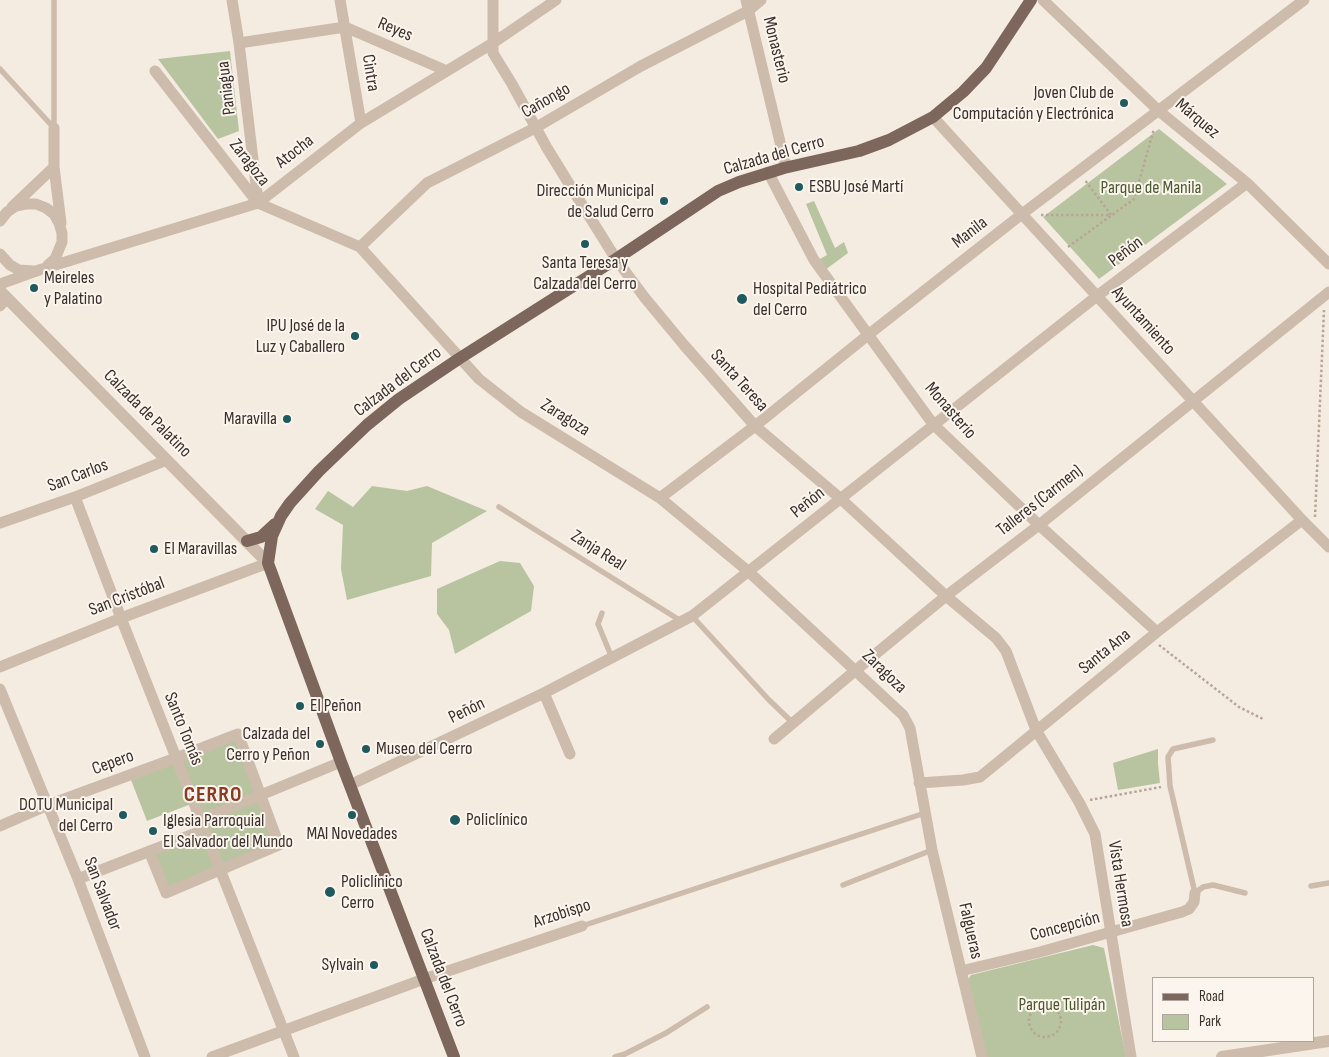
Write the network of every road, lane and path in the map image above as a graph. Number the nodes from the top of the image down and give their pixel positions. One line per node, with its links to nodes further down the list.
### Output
1 (54, 0): 19 (lane)
2 (232, 0): 11 (street, Paniagua)
3 (340, 0): 10 (street, Cintra)
4 (493, 0): 12 (street, Santa Teresa)
5 (556, 0): 12 (street, Atocha)
6 (1030, 0): 17 (main road, Calzada del Cerro)
7 (1043, 0): 16 (street, Márquez)
8 (1304, 0): 16 (street, Manila)
9 (752, 3): 20 (street, Cañongo); 22 (street, Monasterio)
10 (345, 27): 11 (street); 15 (street, Reyes); 18 (street, Cintra)
11 (239, 43): 26 (street, Paniagua)
12 (493, 43): 15 (street, Atocha); 20 (street, Santa Teresa)
13 (0, 69): 19 (lane)
14 (155, 71): 26 (street, Zaragoza)
15 (447, 71): 18 (street, Atocha)
16 (1159, 111): 24 (street, Manila); 25 (street, Márquez); 28 (path)
17 (933, 117): 22 (main road, Calzada del Cerro); 27 (street, Ayuntamiento)
18 (361, 123): 26 (street, Atocha)
19 (54, 128): 21 (street)
20 (535, 128): 31 (street, Cañongo); 34 (street, Santa Teresa)
21 (54, 167): 29 (street); 30 (street)
22 (786, 167): 23 (main road, Calzada del Cerro)
23 (768, 172): 34 (main road, Calzada del Cerro); 42 (street, Monasterio)
24 (1079, 172): 27 (street, Manila); 28 (path)
25 (1247, 183): 36 (street, Márquez); 40 (street, Peñón)
26 (258, 203): 31 (street, Zaragoza); 35 (street, Atocha)
27 (1022, 214): 28 (path); 33 (street, Ayuntamiento); 42 (street, Manila)
28 (1111, 215): 33 (path)
29 (2, 217): 30 (street)
30 (62, 233): 35 (street); 37 (street)
31 (360, 247): 43 (street, Zaragoza)
32 (0, 254): 37 (street)
33 (1058, 254): 40 (street, Ayuntamiento)
34 (616, 259): 43 (main road, Calzada del Cerro); 46 (street, Santa Teresa)
35 (68, 261): 37 (street, Atocha)
36 (1329, 264)
37 (39, 270): 38 (street, Atocha)
38 (0, 284)
39 (1327, 293): 44 (street, Talleres (Carmen)); 56 (path)
40 (1097, 296): 44 (street, Ayuntamiento); 45 (street, Peñón)
41 (2, 298): 47 (street, Calzada de Palatino)
42 (868, 335): 45 (street, Monasterio); 46 (street, Manila)
43 (460, 358): 49 (street, Zaragoza); 52 (main road, Calzada del Cerro)
44 (1194, 402): 53 (street, Ayuntamiento); 55 (street, Talleres (Carmen))
45 (933, 424): 50 (street, Peñón); 55 (street, Monasterio)
46 (755, 426): 49 (street, Manila); 50 (street, Santa Teresa)
47 (167, 460): 48 (street, San Carlos); 57 (street, Calzada de Palatino)
48 (75, 497): 54 (street, San Carlos); 63 (street, Santo Tomás)
49 (660, 498): 60 (street, Zaragoza)
50 (841, 499): 60 (street, Peñón); 61 (street, Santa Teresa)
51 (499, 507): 64 (lane, Zanja Real)
52 (281, 516): 57 (main road); 59 (main road, Calzada del Cerro)
53 (1302, 520): 56 (street, Ayuntamiento); 65 (street, Santa Ana)
54 (0, 524)
55 (1039, 525): 61 (street, Talleres (Carmen)); 65 (street, Monasterio)
56 (1314, 531): 58 (street, Ayuntamiento)
57 (247, 541): 59 (street, Calzada de Palatino)
58 (1329, 547)
59 (268, 563): 63 (street, San Cristóbal); 78 (main road, Calzada del Cerro)
60 (749, 572): 64 (street, Peñón); 68 (street, Zaragoza)
61 (946, 596): 68 (street, Talleres (Carmen)); 73 (street, Santa Teresa)
62 (602, 613): 66 (lane)
63 (120, 618): 67 (street, San Cristóbal); 77 (street, Santo Tomás)
64 (687, 618): 66 (street, Peñón); 72 (lane, Zanja Real)
65 (1154, 635): 71 (path); 73 (street, Santa Ana)
66 (612, 658): 70 (street, Peñón)
67 (0, 667)
68 (856, 670): 72 (street, Talleres (Carmen)); 79 (street, Zaragoza)
69 (0, 689): 84 (street, San Salvador)
70 (544, 693): 76 (street); 80 (street, Peñón)
71 (1263, 720)
72 (793, 723): 74 (street, Talleres (Carmen))
73 (1036, 730): 79 (street, Santa Ana); 83 (street, Vista Hermosa)
74 (774, 739)
75 (1213, 740): 81 (lane)
76 (570, 754)
77 (176, 758): 82 (street, Cepero); 84 (street, Cepero); 86 (street, Santo Tomás)
78 (341, 762): 80 (main road, Calzada del Cerro); 82 (street)
79 (919, 783): 85 (street, Zaragoza)
80 (350, 784): 100 (main road, Calzada del Cerro)
81 (1170, 786): 83 (path); 95 (lane)
82 (261, 795): 86 (street); 90 (street)
83 (1079, 802): 98 (street, Vista Hermosa)
84 (48, 805): 87 (street, Cepero); 91 (street, San Salvador)
85 (925, 813): 88 (street, Falgueras); 97 (lane, Arzobispo)
86 (202, 825): 89 (street); 90 (street, Santo Tomás)
87 (0, 826)
88 (932, 850): 93 (lane); 99 (street, Falgueras)
89 (149, 851): 90 (street); 91 (street)
90 (220, 870): 102 (street, Santo Tomás)
91 (78, 879): 106 (street, San Salvador)
92 (1329, 883): 94 (lane)
93 (843, 885)
94 (1311, 886)
95 (1195, 893): 96 (lane); 98 (street, Concepción)
96 (1245, 893)
97 (582, 926): 100 (street, Arzobispo)
98 (1110, 932): 99 (street, Concepción); 112 (street, Vista Hermosa)
99 (961, 971): 111 (street, Falgueras)
100 (424, 979): 102 (street, Arzobispo); 109 (main road, Calzada del Cerro)
101 (707, 1007): 110 (lane)
102 (284, 1030): 107 (street, Arzobispo); 108 (street, Santo Tomás)
103 (1059, 1030): 103 (path)
104 (1329, 1041): 105 (street)
105 (1298, 1048): 113 (street)
106 (145, 1057)
107 (212, 1057)
108 (294, 1057)
109 (454, 1057)
110 (615, 1057)
111 (982, 1057)
112 (1131, 1057)
113 (1222, 1057)

